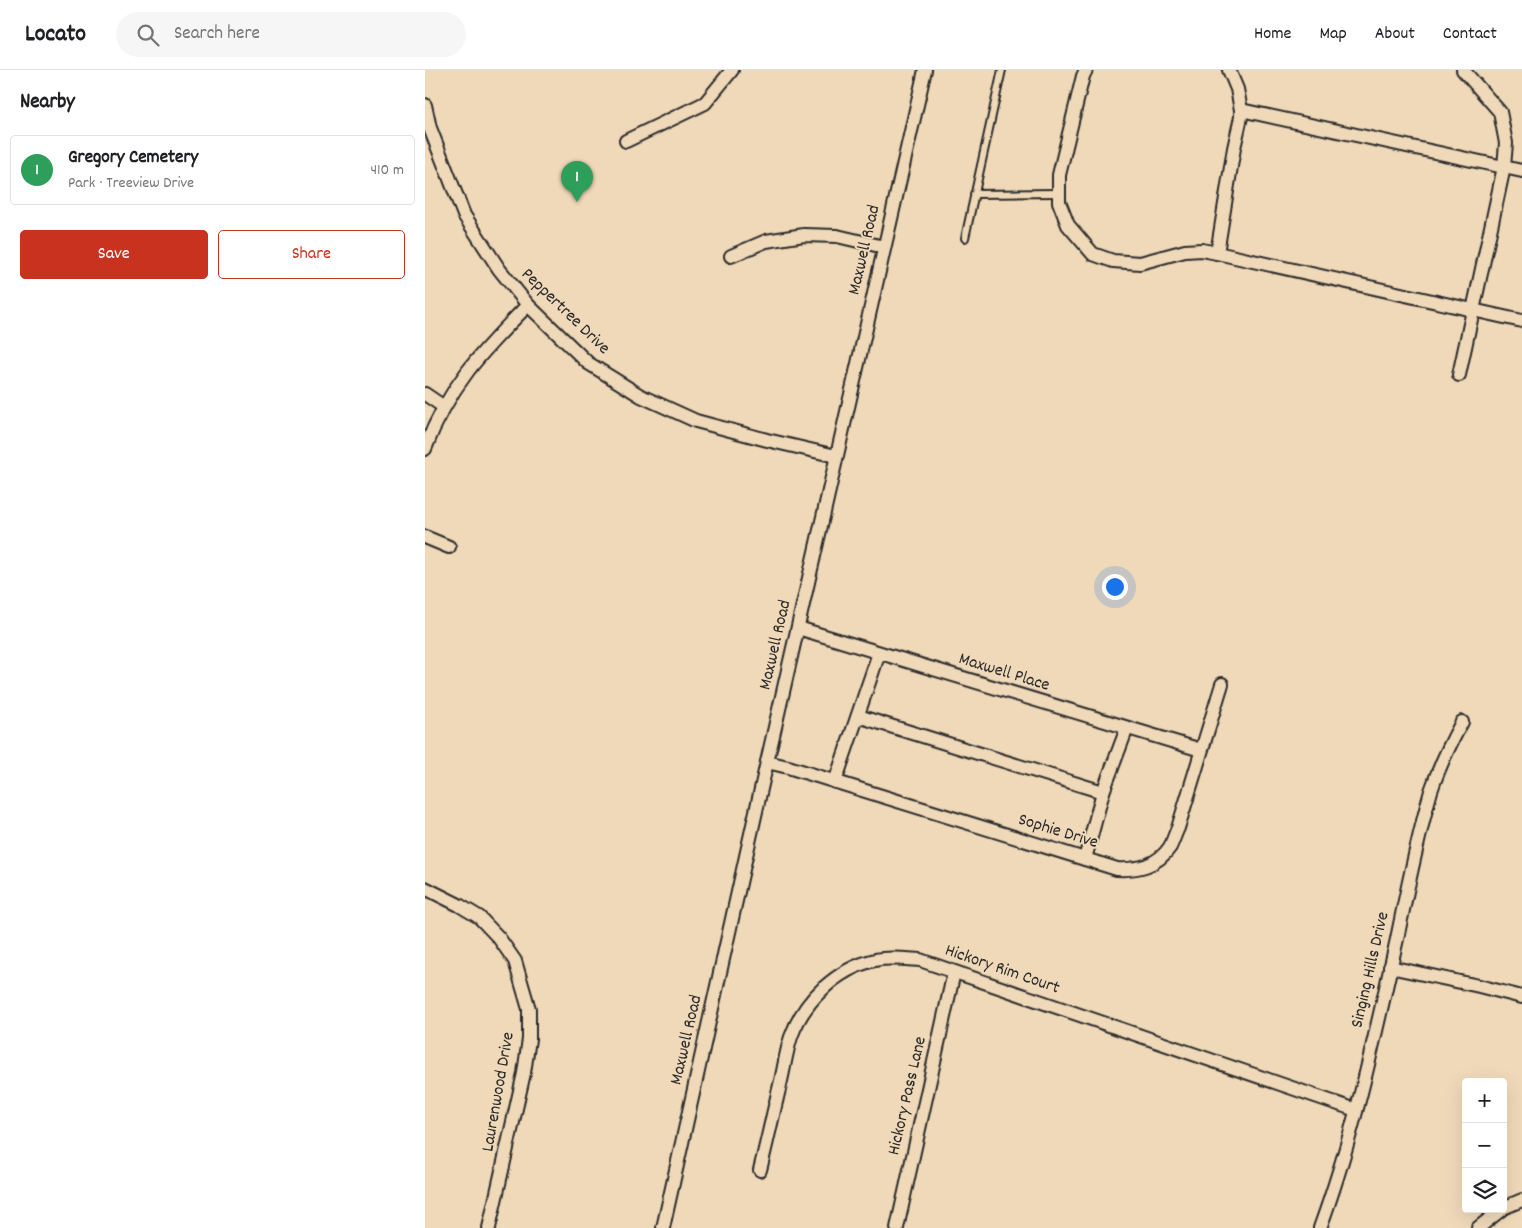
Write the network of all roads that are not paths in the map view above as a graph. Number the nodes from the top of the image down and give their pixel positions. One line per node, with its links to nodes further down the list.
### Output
1 (732, 70): 10 (street)
2 (925, 70): 16 (street, Maxwell Road)
3 (1002, 70): 14 (lane)
4 (1086, 70): 13 (street)
5 (1229, 70): 8 (street)
6 (1463, 70): 11 (street)
7 (425, 105): 9 (street, Peppertree Drive)
8 (1241, 110): 11 (street); 17 (street)
9 (427, 129): 19 (street, Peppertree Drive)
10 (626, 141)
11 (1504, 167): 12 (street); 20 (street)
12 (1522, 171)
13 (1059, 193): 14 (lane); 17 (street)
14 (974, 194): 15 (lane)
15 (965, 238)
16 (884, 247): 18 (street); 26 (street, Maxwell Road)
17 (1217, 253): 20 (street)
18 (731, 256)
19 (528, 305): 24 (street); 26 (street, Peppertree Drive)
20 (1474, 310): 21 (street); 22 (street)
21 (1522, 321)
22 (1459, 375)
23 (425, 394): 24 (street)
24 (444, 407): 25 (street)
25 (425, 449)
26 (836, 456): 29 (street, Maxwell Road)
27 (425, 537): 28 (street)
28 (449, 547)
29 (798, 628): 30 (street, Maxwell Place); 36 (street, Maxwell Road)
30 (879, 653): 32 (street); 34 (street, Maxwell Place)
31 (1222, 684): 35 (street, Sophie Drive)
32 (858, 716): 37 (street); 38 (street)
33 (1462, 722): 41 (street, Singing Hills Drive)
34 (1127, 728): 35 (street, Maxwell Place); 38 (street)
35 (1201, 750): 39 (street, Sophie Drive)
36 (767, 762): 37 (street, Sophie Drive); 50 (street, Maxwell Road)
37 (835, 782): 39 (street, Sophie Drive)
38 (1103, 792): 39 (street)
39 (1085, 859)
40 (425, 888): 49 (street, Laurenwood Drive)
41 (1390, 967): 43 (street); 44 (street, Singing Hills Drive)
42 (954, 972): 44 (street, Hickory Rim Court); 45 (street, Hickory Rim Court); 51 (street, Hickory Pass Lane)
43 (1522, 997)
44 (1356, 1110): 52 (street, Singing Hills Drive)
45 (760, 1170)
46 (1522, 1200): 47 (street)
47 (1507, 1207)
48 (1497, 1213): 53 (street)
49 (489, 1228)
50 (663, 1228)
51 (897, 1228)
52 (1320, 1228)
53 (1478, 1228)

